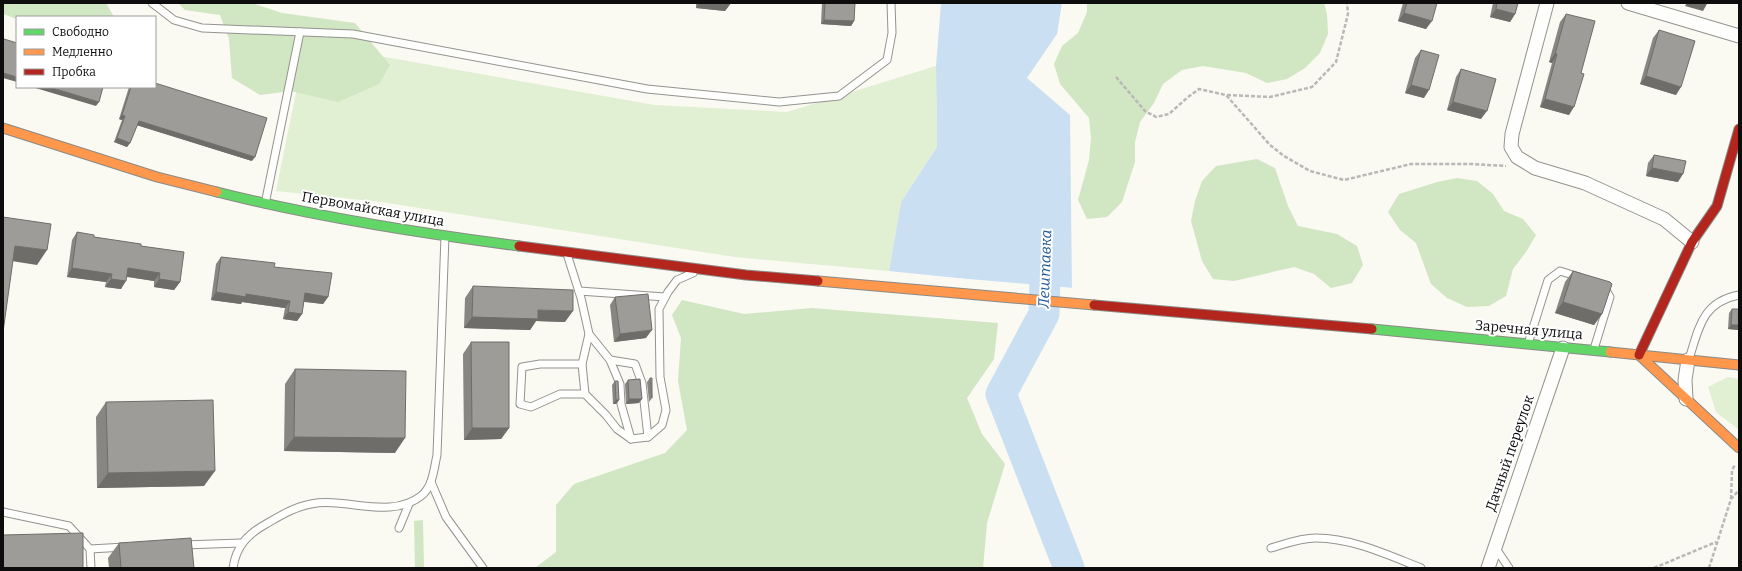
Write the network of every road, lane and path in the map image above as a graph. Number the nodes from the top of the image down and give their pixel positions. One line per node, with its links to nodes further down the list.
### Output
1 (152, 3): 6 (lane)
2 (891, 3): 6 (lane)
3 (1347, 3): 9 (path)
4 (1547, 3): 12 (street)
5 (1628, 3): 7 (street)
6 (300, 32): 13 (lane)
7 (1739, 36)
8 (1116, 77): 9 (path)
9 (1226, 95): 12 (path)
10 (3, 128): 13 (main road, Первомайская улица)
11 (1739, 129): 15 (main road)
12 (1535, 168): 15 (street)
13 (265, 204): 14 (main road, Первомайская улица)
14 (445, 236): 16 (main road, Первомайская улица); 37 (lane)
15 (1692, 242): 26 (main road)
16 (566, 252): 17 (main road, Первомайская улица); 19 (lane)
17 (699, 270): 18 (main road, Первомайская улица); 21 (lane)
18 (746, 275): 23 (main road, Заречная улица)
19 (579, 291): 21 (lane); 22 (lane)
20 (1739, 295): 28 (lane)
21 (665, 297): 33 (lane)
22 (589, 334): 27 (lane); 29 (lane)
23 (1528, 344): 24 (main road, Заречная улица); 25 (lane)
24 (1563, 348): 25 (main road, Заречная улица); 46 (street, Дачный переулок)
25 (1594, 350): 26 (main road, Заречная улица)
26 (1639, 355): 28 (main road, Заречная улица); 32 (main road)
27 (610, 360): 33 (lane); 34 (lane)
28 (1688, 360): 30 (main road, Заречная улица); 32 (street)
29 (582, 364): 31 (lane); 31 (lane)
30 (1739, 365)
31 (586, 394): 34 (lane)
32 (1686, 399): 35 (main road)
33 (648, 437): 34 (lane)
34 (631, 439)
35 (1739, 448)
36 (1736, 464): 39 (path)
37 (431, 482): 40 (lane); 52 (lane)
38 (1739, 490): 39 (path)
39 (1731, 500): 43 (path)
40 (409, 504): 42 (lane); 44 (lane)
41 (3, 512): 49 (lane)
42 (399, 528)
43 (1716, 542): 56 (path); 57 (path)
44 (241, 543): 45 (lane); 51 (lane)
45 (177, 545)
46 (1495, 546): 54 (street, Дачный переулок); 55 (lane)
47 (130, 547): 49 (lane)
48 (1271, 548): 53 (lane)
49 (90, 549): 50 (lane)
50 (91, 568)
51 (233, 568)
52 (483, 568)
53 (1421, 568)
54 (1488, 568)
55 (1509, 568)
56 (1654, 568)
57 (1709, 568)

